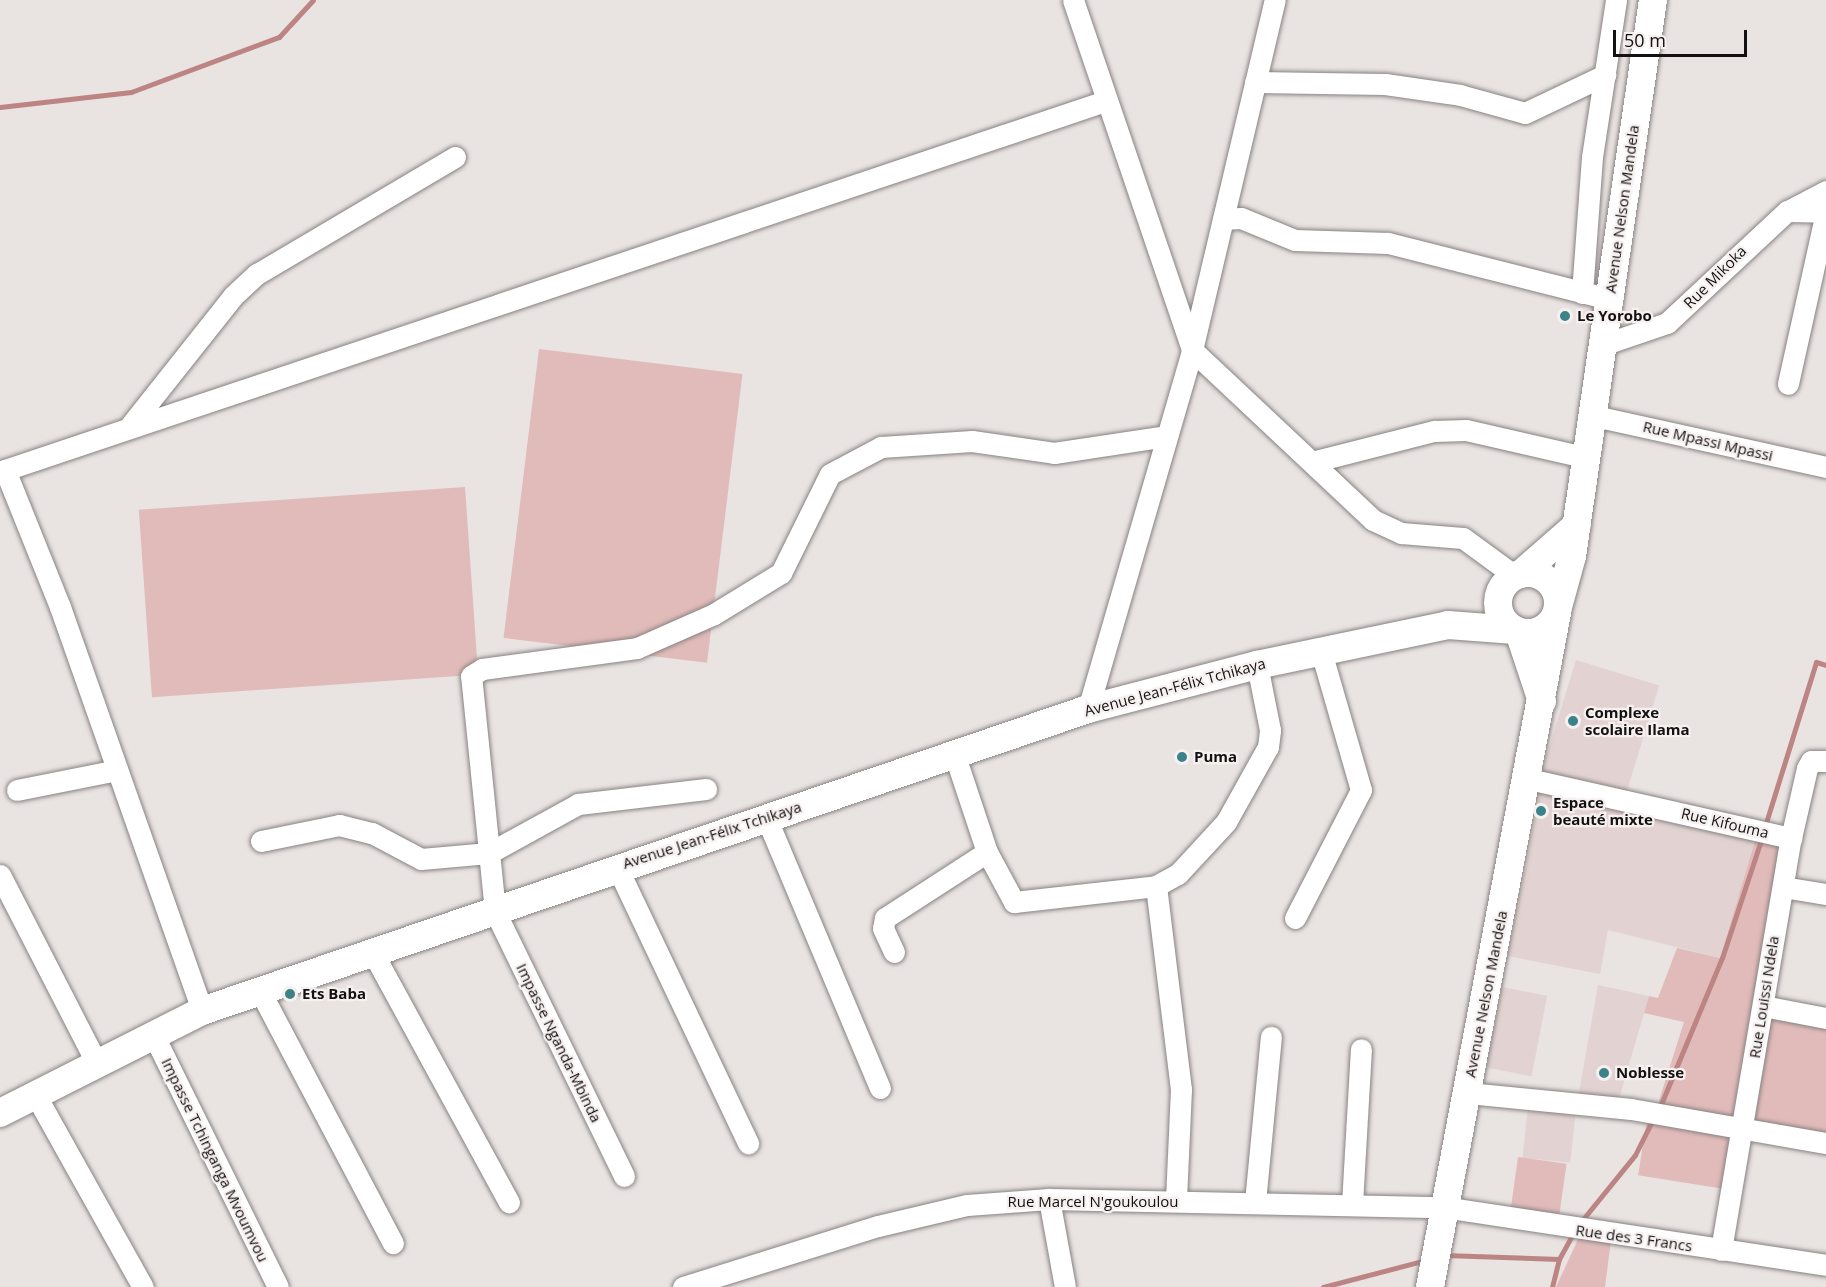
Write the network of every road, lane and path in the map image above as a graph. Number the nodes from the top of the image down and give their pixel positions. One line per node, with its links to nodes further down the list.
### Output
1 (1073, 0): 7 (street)
2 (1275, 0): 6 (street)
3 (1616, 0): 5 (street)
4 (1653, 0): 13 (street, Avenue Nelson Mandela)
5 (1605, 75): 6 (street); 13 (street)
6 (1255, 82): 12 (street)
7 (1105, 101): 15 (street); 18 (street)
8 (455, 157): 18 (street)
9 (1826, 191): 10 (street, Rue Mikoka)
10 (1787, 212): 11 (street); 14 (street, Rue Mikoka)
11 (1826, 212): 16 (street)
12 (1223, 219): 13 (street); 15 (street)
13 (1596, 296): 14 (street, Avenue Nelson Mandela)
14 (1602, 345): 17 (street, Avenue Nelson Mandela)
15 (1192, 350): 19 (street); 21 (street)
16 (1788, 384)
17 (1590, 415): 20 (street, Avenue Nelson Mandela); 22 (street, Rue Mpassi Mpassi)
18 (130, 426): 23 (street)
19 (1166, 436): 32 (street); 43 (street)
20 (1584, 457): 21 (street); 24 (street, Avenue Nelson Mandela)
21 (1312, 462): 25 (street)
22 (1826, 467)
23 (3, 471): 35 (street)
24 (1577, 525): 25 (street, Avenue Jean-Félix Tchikaya); 26 (street, Avenue Nelson Mandela)
25 (1513, 578): 26 (street); 27 (street, Avenue Jean-Félix Tchikaya); 28 (street)
26 (1557, 610): 28 (street); 31 (street, Avenue Nelson Mandela)
27 (1448, 625): 28 (street, Avenue Jean-Félix Tchikaya); 29 (street, Avenue Jean-Félix Tchikaya)
28 (1517, 631): 31 (street)
29 (1321, 651): 30 (street, Avenue Jean-Félix Tchikaya); 50 (street)
30 (1257, 665): 32 (street, Avenue Jean-Félix Tchikaya); 46 (street)
31 (1542, 701): 36 (street, Avenue Nelson Mandela)
32 (1088, 709): 33 (street, Avenue Jean-Félix Tchikaya)
33 (954, 753): 39 (street, Avenue Jean-Félix Tchikaya); 42 (street)
34 (1826, 761): 40 (street, Rue Louissi Ndela)
35 (117, 770): 38 (street); 55 (street)
36 (1529, 779): 40 (street, Rue Kifouma); 62 (street, Avenue Nelson Mandela)
37 (706, 789): 43 (street)
38 (17, 790)
39 (766, 817): 44 (street, Avenue Jean-Félix Tchikaya); 61 (street)
40 (1791, 838): 47 (street, Rue Louissi Ndela)
41 (261, 841): 43 (street)
42 (987, 852): 46 (street); 51 (street)
43 (489, 853): 49 (street)
44 (617, 867): 49 (street, Avenue Jean-Félix Tchikaya); 66 (street)
45 (0, 875): 60 (street)
46 (1156, 886): 70 (street)
47 (1783, 887): 48 (street); 54 (street, Rue Louissi Ndela)
48 (1826, 894)
49 (495, 911): 52 (street, Avenue Jean-Félix Tchikaya); 68 (street, Impasse Nganda-Mbinda)
50 (1295, 918)
51 (894, 952)
52 (374, 953): 53 (street, Avenue Jean-Félix Tchikaya); 71 (street)
53 (260, 991): 55 (street, Avenue Jean-Félix Tchikaya); 75 (street)
54 (1763, 1006): 56 (street); 65 (street, Rue Louissi Ndela)
55 (202, 1011): 57 (street, Avenue Jean-Félix Tchikaya)
56 (1826, 1018)
57 (152, 1032): 60 (street, Avenue Jean-Félix Tchikaya); 80 (street, Impasse Tchinganga Mvoumvou)
58 (1271, 1037): 72 (street)
59 (1361, 1049): 73 (street)
60 (95, 1060): 63 (street, Avenue Jean-Félix Tchikaya)
61 (880, 1088)
62 (1468, 1093): 65 (street); 74 (street, Avenue Nelson Mandela)
63 (36, 1094): 64 (street, Avenue Jean-Félix Tchikaya); 79 (street)
64 (0, 1113)
65 (1741, 1128): 67 (street); 76 (street, Rue Louissi Ndela)
66 (748, 1143)
67 (1826, 1143)
68 (624, 1176)
69 (1049, 1199): 70 (street, Rue Marcel N'goukoulou); 78 (street, Rue Marcel N'goukoulou); 81 (street)
70 (1176, 1201): 72 (street, Rue Marcel N'goukoulou)
71 (509, 1202)
72 (1255, 1202): 73 (street, Rue Marcel N'goukoulou)
73 (1352, 1204): 74 (street, Rue Marcel N'goukoulou)
74 (1443, 1207): 76 (street, Rue des 3 Francs); 82 (street, Avenue Nelson Mandela)
75 (393, 1243)
76 (1721, 1250): 77 (street, Rue des 3 Francs)
77 (1826, 1265)
78 (690, 1286)
79 (143, 1287)
80 (278, 1287)
81 (1065, 1287)
82 (1430, 1287)

